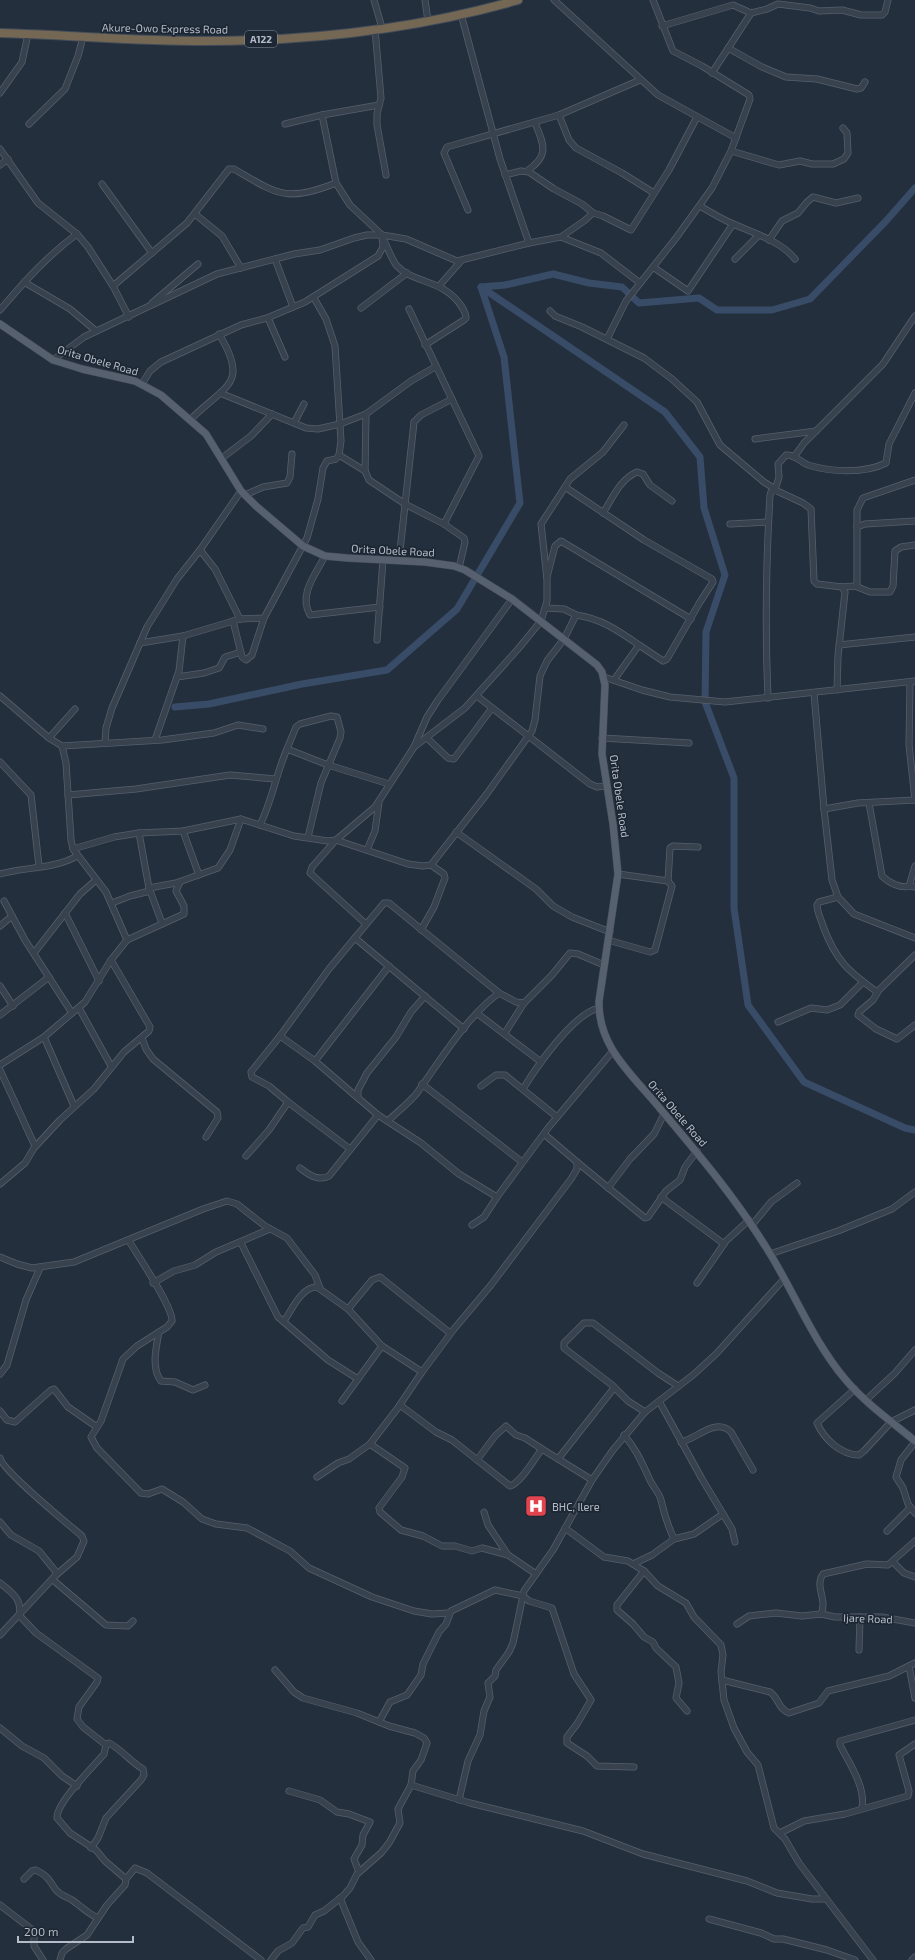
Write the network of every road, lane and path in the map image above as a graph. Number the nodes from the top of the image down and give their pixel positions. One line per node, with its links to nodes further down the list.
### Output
1 (374, 0): 11 (street)
2 (425, 0): 9 (street)
3 (518, 0): 8 (highway, Akure-Owo Express Road / A122)
4 (554, 0): 17 (street)
5 (653, 0): 10 (street)
6 (888, 0): 7 (street)
7 (751, 13): 10 (street); 15 (street)
8 (461, 14): 9 (highway, Akure-Owo Express Road / A122); 28 (street)
9 (428, 21): 11 (highway, Akure-Owo Express Road / A122)
10 (662, 26): 16 (street)
11 (379, 29): 14 (highway, Akure-Owo Express Road / A122); 20 (street)
12 (0, 33): 13 (highway, Akure-Owo Express Road / A122)
13 (28, 34): 14 (highway, Akure-Owo Express Road / A122); 19 (street)
14 (83, 37): 25 (street)
15 (728, 48): 16 (street); 18 (street)
16 (712, 74): 29 (street)
17 (640, 80): 22 (street); 23 (street)
18 (865, 82)
19 (0, 93)
20 (379, 104): 21 (street); 35 (street)
21 (322, 115): 26 (street); 37 (street)
22 (560, 115): 24 (street); 39 (street)
23 (697, 117): 29 (street); 39 (street)
24 (535, 123): 28 (street); 34 (street)
25 (29, 124)
26 (285, 124)
27 (843, 128): 31 (street)
28 (494, 135): 36 (street); 42 (street)
29 (736, 138): 31 (street)
30 (0, 149): 32 (street)
31 (731, 150): 41 (street)
32 (8, 159): 33 (street); 46 (street)
33 (0, 165)
34 (527, 171): 36 (street); 43 (street)
35 (386, 175)
36 (505, 175): 51 (street)
37 (336, 183): 44 (street); 48 (street)
38 (102, 184): 52 (street)
39 (654, 193): 43 (street)
40 (858, 198): 50 (street)
41 (700, 206): 45 (street); 58 (street)
42 (468, 210)
43 (593, 213): 49 (street)
44 (195, 214): 52 (street); 59 (street)
45 (732, 224): 47 (street); 58 (street)
46 (77, 234): 61 (street); 63 (street)
47 (759, 235): 50 (street); 53 (street)
48 (382, 237): 54 (street); 56 (street); 60 (street); 65 (street)
49 (561, 237): 51 (street); 62 (street)
50 (769, 240): 55 (street)
51 (529, 243): 56 (street)
52 (152, 253): 63 (street)
53 (735, 258)
54 (275, 259): 59 (street); 66 (street)
55 (795, 259)
56 (461, 261): 64 (street)
57 (198, 264): 67 (street)
58 (653, 267): 62 (street)
59 (241, 268): 67 (street)
60 (406, 273): 64 (street); 68 (street)
61 (24, 282): 70 (street); 76 (street)
62 (640, 283): 78 (street)
63 (113, 286): 73 (street)
64 (439, 286): 79 (street)
65 (314, 298): 66 (street); 92 (street)
66 (293, 307): 74 (street)
67 (146, 308): 73 (street)
68 (360, 308)
69 (408, 309): 79 (street)
70 (0, 310)
71 (550, 311): 78 (street)
72 (915, 316): 94 (street)
73 (129, 317): 76 (street)
74 (268, 318): 77 (street); 80 (street)
75 (0, 324): 81 (main road, Orita Obele Road)
76 (96, 331): 81 (street)
77 (219, 334): 83 (street); 84 (street)
78 (607, 339): 103 (street)
79 (425, 345): 82 (street)
80 (285, 357)
81 (53, 360): 83 (main road, Orita Obele Road)
82 (436, 366): 86 (street); 89 (street)
83 (142, 384): 90 (main road, Orita Obele Road)
84 (220, 393): 88 (street); 90 (street)
85 (915, 393): 98 (street)
86 (452, 399): 106 (street); 110 (street)
87 (304, 404): 91 (street)
88 (272, 414): 91 (street); 99 (street)
89 (366, 414): 92 (street); 100 (street)
90 (190, 419): 99 (main road, Orita Obele Road)
91 (294, 423): 92 (street)
92 (340, 424): 97 (street)
93 (624, 425): 102 (street)
94 (816, 431): 95 (street); 98 (street)
95 (755, 439)
96 (292, 454): 104 (street)
97 (339, 455): 100 (street); 114 (street)
98 (794, 456): 103 (street)
99 (222, 458): 104 (main road, Orita Obele Road)
100 (365, 471): 106 (street)
101 (915, 480): 112 (street)
102 (565, 487): 107 (street); 120 (street)
103 (775, 489): 109 (street); 122 (street)
104 (243, 493): 114 (main road, Orita Obele Road); 115 (street)
105 (672, 501): 107 (street)
106 (405, 504): 110 (street); 118 (street)
107 (603, 513): 129 (street)
108 (915, 521): 112 (street)
109 (768, 522): 111 (street); 148 (street)
110 (444, 524): 119 (street)
111 (730, 524)
112 (857, 527): 121 (street)
113 (915, 545): 121 (street)
114 (304, 546): 116 (main road, Orita Obele Road); 127 (street)
115 (200, 550): 128 (street); 136 (street)
116 (325, 556): 117 (main road, Orita Obele Road); 124 (street)
117 (383, 560): 118 (main road, Orita Obele Road); 124 (street)
118 (399, 560): 119 (main road, Orita Obele Road)
119 (459, 568): 123 (main road, Orita Obele Road)
120 (547, 579): 125 (street); 129 (street)
121 (854, 586): 122 (street)
122 (842, 587): 138 (street)
123 (512, 600): 131 (main road, Orita Obele Road); 160 (street)
124 (380, 607): 135 (street)
125 (546, 608): 126 (street); 131 (street)
126 (576, 614): 134 (street); 137 (street)
127 (264, 618): 128 (street); 139 (street)
128 (240, 619): 130 (street)
129 (691, 619): 137 (street)
130 (233, 621): 132 (street); 139 (street)
131 (541, 621): 134 (main road, Orita Obele Road); 147 (street)
132 (183, 636): 136 (street); 140 (street)
133 (915, 637): 138 (street)
134 (564, 639): 141 (main road, Orita Obele Road); 152 (street)
135 (377, 640)
136 (140, 643): 157 (street)
137 (639, 645): 142 (street)
138 (839, 645): 144 (street)
139 (241, 652): 140 (street)
140 (177, 677): 156 (street)
141 (604, 677): 142 (street); 155 (main road, Orita Obele Road)
142 (614, 680): 148 (street)
143 (912, 681): 144 (street); 168 (street)
144 (837, 690): 145 (street)
145 (814, 693): 148 (street); 171 (street)
146 (0, 696): 153 (street)
147 (477, 696): 149 (street); 154 (street)
148 (768, 698)
149 (492, 708): 152 (street); 154 (street)
150 (75, 709): 153 (street)
151 (263, 728): 156 (street)
152 (529, 735): 166 (street); 175 (street)
153 (49, 738): 159 (street)
154 (427, 738): 160 (street)
155 (602, 738): 158 (street); 166 (main road, Orita Obele Road)
156 (155, 740): 157 (street)
157 (105, 743): 159 (street)
158 (689, 743)
159 (62, 746): 167 (street)
160 (414, 747): 165 (street)
161 (286, 749): 163 (street); 163 (street); 164 (street)
162 (0, 762): 184 (street)
163 (328, 765): 165 (street); 177 (street)
164 (275, 780): 167 (street); 173 (street)
165 (389, 784): 169 (street)
166 (606, 786): 187 (main road, Orita Obele Road)
167 (68, 795): 180 (street)
168 (915, 800): 170 (street)
169 (379, 802): 178 (street); 181 (street)
170 (869, 803): 171 (street); 192 (street)
171 (824, 809): 194 (street)
172 (241, 820): 173 (street); 174 (street); 188 (street)
173 (260, 826): 177 (street)
174 (183, 831): 176 (street); 188 (street)
175 (456, 832): 183 (street); 203 (street)
176 (139, 833): 180 (street); 193 (street)
177 (308, 838): 178 (street)
178 (336, 840): 181 (street); 200 (street)
179 (698, 847): 190 (street)
180 (73, 849): 182 (street)
181 (366, 850): 183 (street)
182 (77, 856): 184 (street); 189 (street)
183 (431, 865): 202 (street)
184 (39, 866): 186 (street)
185 (915, 866): 192 (street)
186 (0, 874)
187 (618, 874): 190 (street); 203 (main road, Orita Obele Road)
188 (199, 875): 191 (street)
189 (96, 880): 196 (street); 197 (street)
190 (668, 881): 207 (street)
191 (180, 882): 193 (street); 199 (street)
192 (913, 886)
193 (149, 889): 196 (street); 199 (street)
194 (838, 897): 205 (street); 215 (street)
195 (4, 901): 198 (street)
196 (112, 903): 206 (street)
197 (65, 913): 208 (street); 214 (street)
198 (12, 916): 201 (street); 208 (street)
199 (162, 923): 206 (street)
200 (366, 924): 202 (street); 204 (street)
201 (0, 926)
202 (421, 930): 218 (street)
203 (610, 932): 207 (main road, Orita Obele Road)
204 (354, 938): 212 (street); 231 (street)
205 (915, 938)
206 (127, 940): 210 (street)
207 (608, 940): 211 (main road, Orita Obele Road)
208 (34, 952): 213 (street)
209 (915, 955): 217 (street)
210 (111, 960): 214 (street); 233 (street)
211 (604, 965): 220 (street); 223 (main road, Orita Obele Road)
212 (389, 966): 219 (street); 235 (street)
213 (49, 977): 221 (street); 224 (street)
214 (99, 981): 222 (street)
215 (863, 982): 217 (street); 227 (street)
216 (0, 986): 221 (street)
217 (877, 992): 228 (street)
218 (499, 993): 220 (street); 225 (street)
219 (425, 996): 229 (street); 243 (street)
220 (524, 1003): 230 (street)
221 (13, 1006): 226 (street)
222 (79, 1008): 224 (street); 238 (street)
223 (599, 1008): 234 (main road, Orita Obele Road); 236 (street)
224 (72, 1013): 232 (street)
225 (478, 1014): 229 (street); 230 (street)
226 (0, 1015)
227 (778, 1022)
228 (915, 1025)
229 (464, 1029): 240 (street)
230 (505, 1034): 236 (street)
231 (280, 1036): 235 (street); 244 (street)
232 (44, 1037): 237 (street); 245 (street)
233 (142, 1038): 238 (street); 251 (street)
234 (612, 1052): 246 (main road, Orita Obele Road); 248 (street)
235 (315, 1061): 243 (street)
236 (541, 1062): 242 (street)
237 (0, 1065)
238 (111, 1066): 245 (street)
239 (0, 1070): 252 (street)
240 (422, 1084): 249 (street); 256 (street)
241 (481, 1086): 242 (street)
242 (523, 1088): 248 (street)
243 (358, 1098): 247 (street)
244 (288, 1102): 253 (street); 255 (street)
245 (74, 1106): 252 (street)
246 (664, 1114): 254 (main road, Orita Obele Road); 261 (street)
247 (378, 1115): 249 (street); 253 (street)
248 (557, 1117): 250 (street)
249 (388, 1121): 263 (street)
250 (544, 1134): 256 (street); 257 (street)
251 (206, 1137)
252 (35, 1146): 260 (street)
253 (350, 1148): 258 (street)
254 (697, 1151): 264 (street); 265 (main road, Orita Obele Road)
255 (246, 1156)
256 (522, 1162): 263 (street)
257 (577, 1162): 261 (street); 281 (street)
258 (300, 1168)
259 (798, 1183): 265 (street)
260 (0, 1184)
261 (608, 1188): 264 (street)
262 (915, 1192): 271 (street)
263 (497, 1197): 266 (street)
264 (661, 1197): 270 (street)
265 (750, 1222): 270 (street); 271 (main road, Orita Obele Road)
266 (472, 1225)
267 (270, 1229): 268 (street); 269 (street); 277 (street)
268 (129, 1241): 273 (street); 275 (street)
269 (241, 1243): 275 (street); 279 (street)
270 (724, 1244): 276 (street)
271 (770, 1254): 274 (main road, Orita Obele Road)
272 (0, 1257): 273 (street)
273 (40, 1268): 285 (street)
274 (784, 1278): 288 (street); 290 (main road, Orita Obele Road)
275 (153, 1283): 280 (street)
276 (697, 1283)
277 (320, 1288): 278 (street); 279 (street)
278 (348, 1309): 281 (street); 282 (street)
279 (284, 1321): 286 (street)
280 (158, 1332): 287 (street); 299 (street)
281 (450, 1333): 284 (street)
282 (382, 1346): 284 (street); 286 (street)
283 (915, 1350): 291 (street)
284 (422, 1372): 294 (street)
285 (0, 1374)
286 (358, 1379): 292 (street)
287 (205, 1385)
288 (678, 1386): 289 (street); 293 (street)
289 (614, 1388): 297 (street); 306 (street)
290 (855, 1389): 291 (main road, Orita Obele Road); 298 (street)
291 (866, 1400): 298 (main road, Orita Obele Road)
292 (342, 1401)
293 (659, 1401): 297 (street); 301 (street)
294 (400, 1405): 303 (street); 307 (street)
295 (915, 1410): 298 (street)
296 (0, 1411): 299 (street)
297 (645, 1412): 300 (street)
298 (891, 1422): 302 (main road, Orita Obele Road)
299 (97, 1427): 329 (street)
300 (624, 1435): 310 (street); 317 (street)
301 (681, 1442): 308 (street); 313 (street)
302 (915, 1442): 311 (street)
303 (370, 1444): 309 (street); 320 (street)
304 (542, 1449): 306 (street); 307 (street); 307 (street)
305 (0, 1458): 326 (street)
306 (558, 1459): 310 (street)
307 (477, 1460)
308 (753, 1470)
309 (317, 1477)
310 (592, 1480): 315 (street)
311 (913, 1510): 316 (street)
312 (484, 1512): 320 (street)
313 (723, 1514): 317 (street); 319 (street)
314 (0, 1522): 326 (street)
315 (565, 1528): 322 (street); 324 (street)
316 (887, 1531)
317 (674, 1539): 322 (street)
318 (915, 1541): 321 (street)
319 (735, 1542)
320 (508, 1555): 324 (street)
321 (893, 1562): 325 (street); 330 (street)
322 (633, 1564): 323 (street)
323 (644, 1571): 341 (street); 343 (street)
324 (536, 1574): 328 (street)
325 (915, 1577)
326 (54, 1578): 331 (street); 333 (street)
327 (0, 1583): 331 (street)
328 (522, 1596): 329 (street); 349 (street); 353 (street)
329 (449, 1613): 345 (street)
330 (821, 1614): 332 (street, Ijare Road); 335 (street, Ijare Road)
331 (19, 1615): 336 (street); 348 (street)
332 (860, 1617): 334 (street, Ijare Road); 337 (street)
333 (133, 1620)
334 (915, 1623)
335 (737, 1624)
336 (0, 1635)
337 (859, 1650)
338 (915, 1663): 339 (street)
339 (908, 1666): 341 (street); 342 (street)
340 (275, 1670): 345 (street)
341 (722, 1680): 357 (street)
342 (915, 1698)
343 (687, 1711)
344 (915, 1720): 356 (street)
345 (379, 1722): 350 (street)
346 (0, 1728): 351 (street)
347 (915, 1744): 356 (street)
348 (106, 1745): 351 (street); 358 (street)
349 (634, 1767)
350 (411, 1785): 354 (street); 359 (street)
351 (76, 1786): 358 (street)
352 (289, 1791): 359 (street)
353 (461, 1792): 354 (street); 355 (street)
354 (448, 1796): 355 (street)
355 (459, 1800): 363 (street)
356 (862, 1808): 357 (street)
357 (780, 1833): 363 (street)
358 (91, 1848): 361 (street)
359 (359, 1872): 362 (street)
360 (24, 1879): 365 (street)
361 (126, 1879): 365 (street); 371 (street)
362 (340, 1898): 368 (street); 372 (street)
363 (825, 1899): 374 (street)
364 (0, 1905): 369 (street)
365 (98, 1918): 370 (street)
366 (709, 1919): 373 (street)
367 (915, 1958): 375 (street)
368 (370, 1959)
369 (43, 1960)
370 (60, 1960)
371 (261, 1960)
372 (271, 1960)
373 (855, 1960)
374 (873, 1960)
375 (912, 1960)

